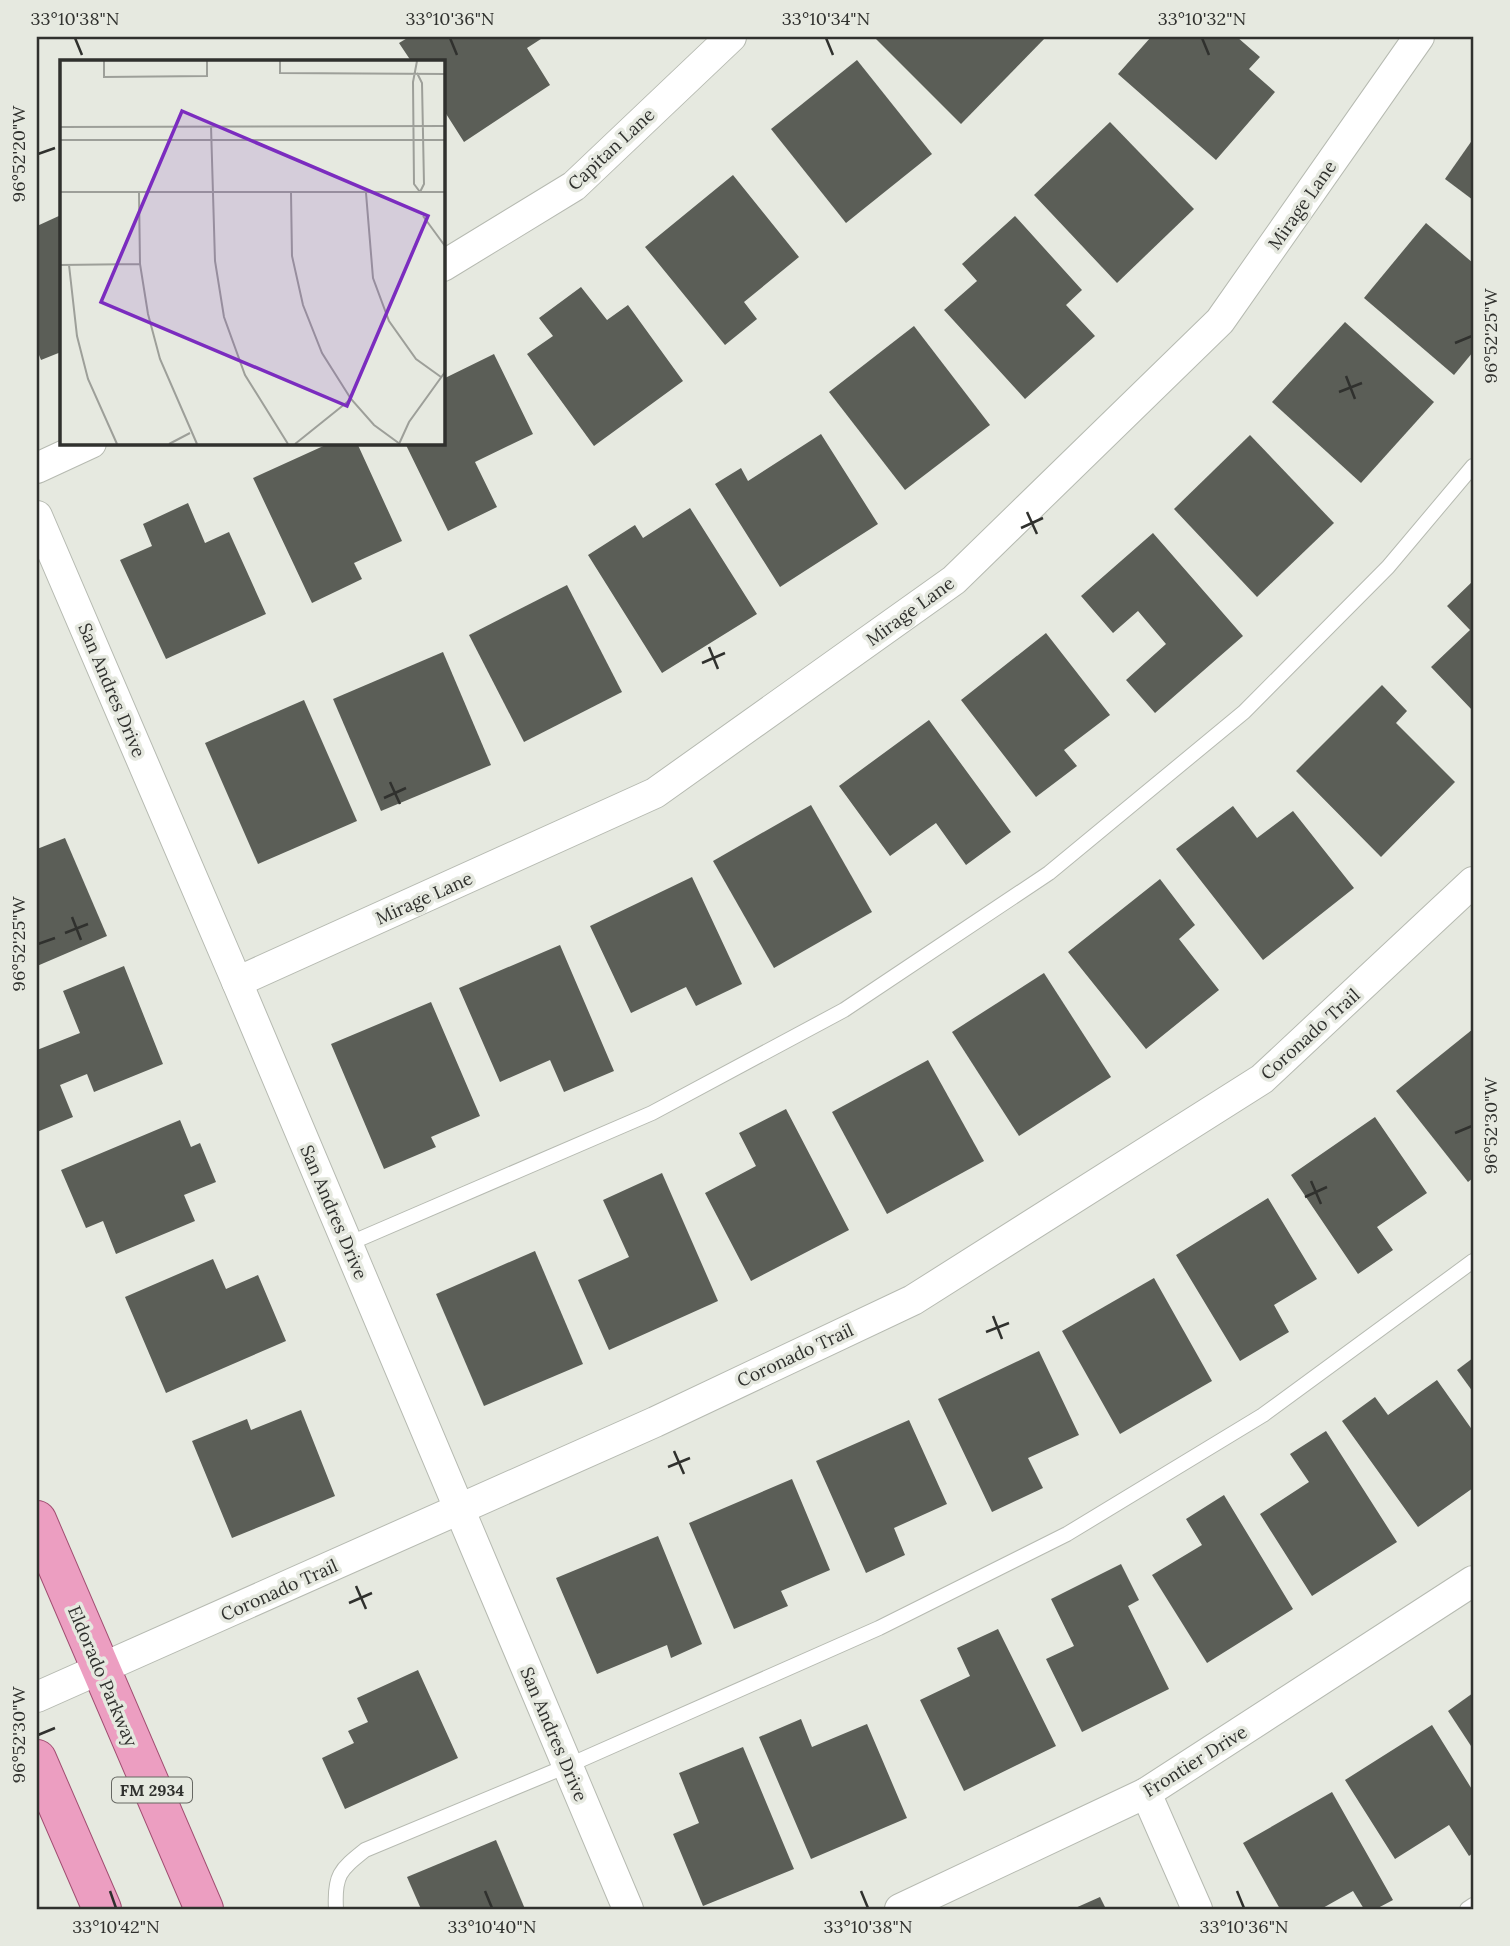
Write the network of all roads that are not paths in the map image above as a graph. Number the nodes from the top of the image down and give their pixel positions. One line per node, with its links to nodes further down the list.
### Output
1 (731, 37): 3 (street, Capitan Lane)
2 (1419, 37): 9 (street, Mirage Lane)
3 (444, 265)
4 (89, 444): 6 (street)
5 (1473, 466): 10 (lane)
6 (37, 468)
7 (37, 516): 9 (street, San Andres Drive)
8 (1473, 883): 12 (street, Coronado Trail)
9 (237, 982): 10 (street, San Andres Drive)
10 (348, 1244): 12 (street, San Andres Drive)
11 (1473, 1261): 18 (lane)
12 (460, 1510): 15 (street, Coronado Trail); 18 (street, San Andres Drive)
13 (37, 1520): 15 (main road, Eldorado Parkway / FM 2934)
14 (1473, 1581): 19 (street, Frontier Drive)
15 (100, 1670): 16 (street, Coronado Trail); 22 (main road, Eldorado Parkway / FM 2934)
16 (37, 1697)
17 (37, 1759): 21 (main road)
18 (567, 1766): 23 (lane); 24 (street, San Andres Drive)
19 (1146, 1793): 25 (street, Frontier Drive); 26 (street)
20 (1473, 1905): 27 (lane)
21 (102, 1909)
22 (204, 1909)
23 (337, 1909)
24 (628, 1909)
25 (900, 1909)
26 (1197, 1909)
27 (1467, 1909)

